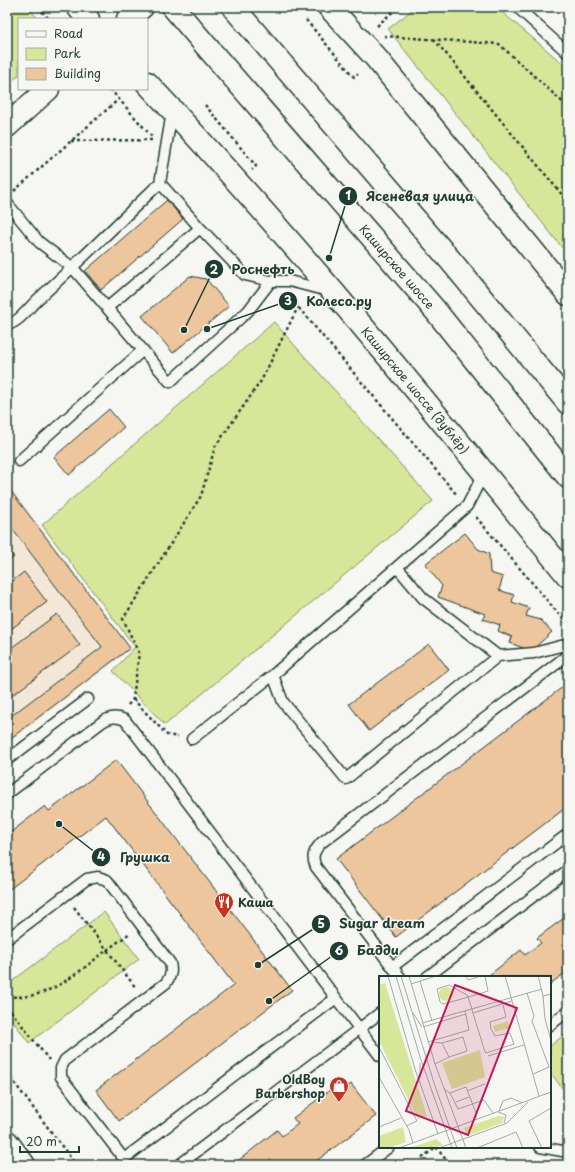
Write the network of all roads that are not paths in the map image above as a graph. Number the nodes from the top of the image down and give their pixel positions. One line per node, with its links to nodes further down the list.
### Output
1 (78, 7): 7 (main road)
2 (142, 7): 8 (main road)
3 (173, 7): 28 (main road, Каширское шоссе)
4 (233, 7): 25 (main road)
5 (329, 7): 19 (main road)
6 (517, 7): 9 (lane)
7 (87, 18)
8 (129, 18)
9 (568, 53)
10 (148, 84): 12 (main road, Каширское шоссе (дублёр))
11 (47, 90): 13 (main road)
12 (173, 110): 14 (lane); 20 (main road, Каширское шоссе (дублёр))
13 (7, 126)
14 (160, 183): 16 (lane); 17 (lane)
15 (7, 203): 17 (lane)
16 (200, 228): 18 (lane); 21 (lane)
17 (73, 268): 21 (lane); 23 (lane)
18 (271, 281): 20 (lane); 24 (lane)
19 (564, 290): 22 (main road)
20 (334, 293): 27 (main road, Каширское шоссе (дублёр))
21 (107, 308): 24 (lane)
22 (568, 309)
23 (7, 325)
24 (143, 350): 26 (lane)
25 (568, 403)
26 (19, 460)
27 (484, 473): 29 (lane); 30 (main road, Каширское шоссе (дублёр))
28 (568, 477)
29 (397, 567): 33 (lane); 34 (lane)
30 (568, 576)
31 (568, 644): 33 (lane)
32 (568, 655): 42 (lane)
33 (498, 656): 34 (lane)
34 (273, 675): 36 (lane)
35 (88, 699): 37 (lane)
36 (192, 739)
37 (7, 760)
38 (7, 794): 45 (lane)
39 (568, 834): 42 (lane)
40 (568, 870): 44 (lane)
41 (7, 939): 55 (lane)
42 (392, 967): 43 (lane)
43 (399, 976)
44 (428, 976)
45 (336, 998): 49 (lane); 55 (lane)
46 (568, 1011): 48 (lane)
47 (379, 1014): 49 (lane)
48 (551, 1023)
49 (359, 1028): 50 (lane); 57 (lane)
50 (379, 1055)
51 (7, 1142): 56 (main road)
52 (388, 1148): 58 (lane)
53 (546, 1148): 54 (lane)
54 (568, 1152)
55 (123, 1162)
56 (24, 1165)
57 (179, 1165)
58 (365, 1165)

